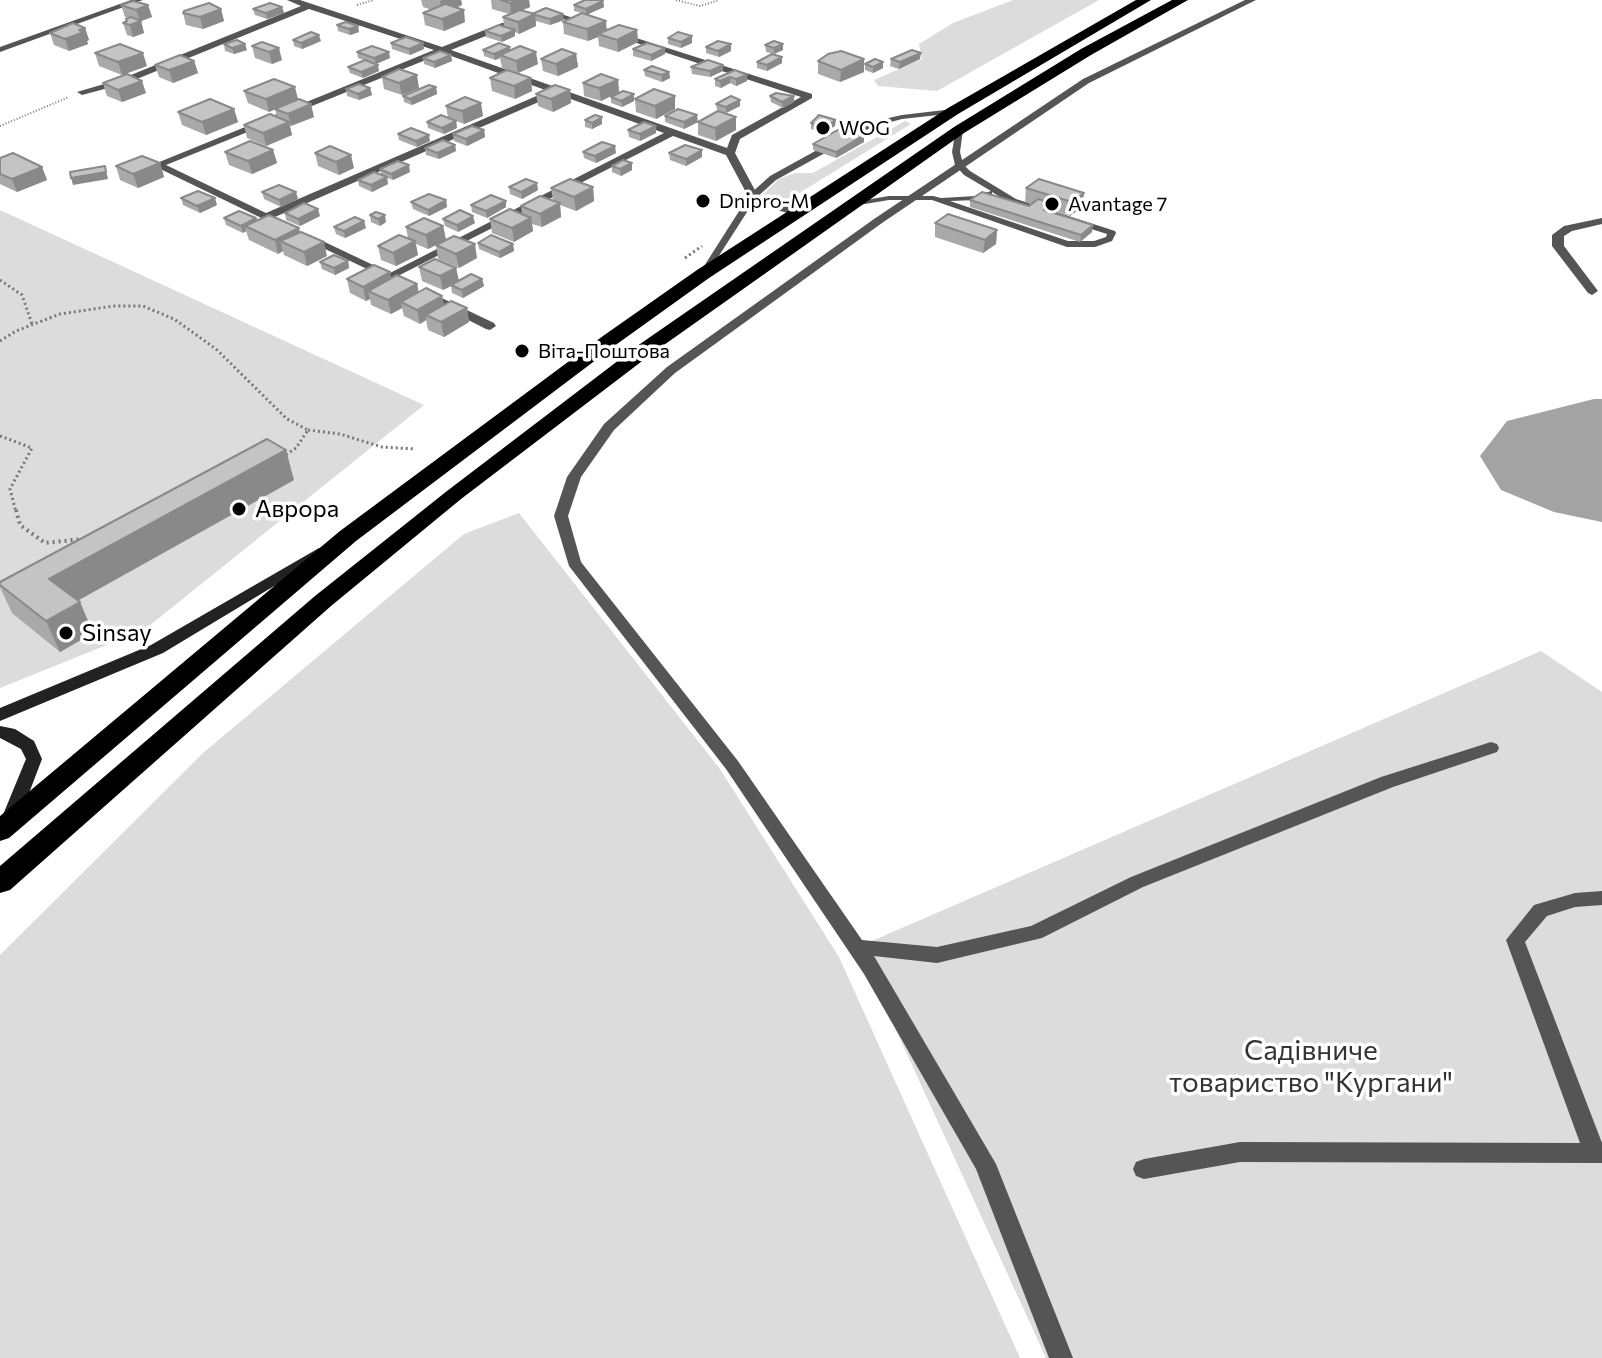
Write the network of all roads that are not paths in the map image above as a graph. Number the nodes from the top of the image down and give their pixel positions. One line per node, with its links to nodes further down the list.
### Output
1 (139, 0): 9 (street)
2 (291, 0): 6 (street)
3 (1145, 0): 13 (highway)
4 (1182, 0): 13 (highway)
5 (1252, 0): 16 (street)
6 (309, 6): 10 (street); 12 (street)
7 (534, 14): 15 (street)
8 (521, 19): 10 (street)
9 (1, 50)
10 (442, 50): 11 (street); 23 (street)
11 (557, 91): 14 (street); 23 (street)
12 (82, 92)
13 (956, 121): 16 (lane); 18 (lane); 21 (highway); 22 (highway)
14 (673, 132): 15 (street); 26 (street)
15 (730, 153): 18 (street)
16 (959, 165): 17 (lane); 19 (street)
17 (996, 189): 20 (lane); 20 (lane)
18 (753, 196): 22 (street); 25 (lane)
19 (916, 197): 20 (lane); 21 (lane); 38 (street)
20 (933, 198)
21 (849, 205): 36 (highway)
22 (795, 212): 25 (highway)
23 (266, 217): 26 (street)
24 (1602, 221): 29 (street)
25 (703, 274): 31 (highway)
26 (390, 277): 27 (street)
27 (404, 284)
28 (418, 291): 30 (street)
29 (1592, 291)
30 (490, 326)
31 (348, 536): 32 (street); 35 (highway)
32 (0, 715)
33 (0, 732): 35 (street)
34 (1491, 748): 38 (street)
35 (4, 828)
36 (0, 882)
37 (1602, 898): 39 (street)
38 (858, 947): 41 (street)
39 (1598, 1153): 40 (street)
40 (1144, 1169)
41 (1061, 1358)

